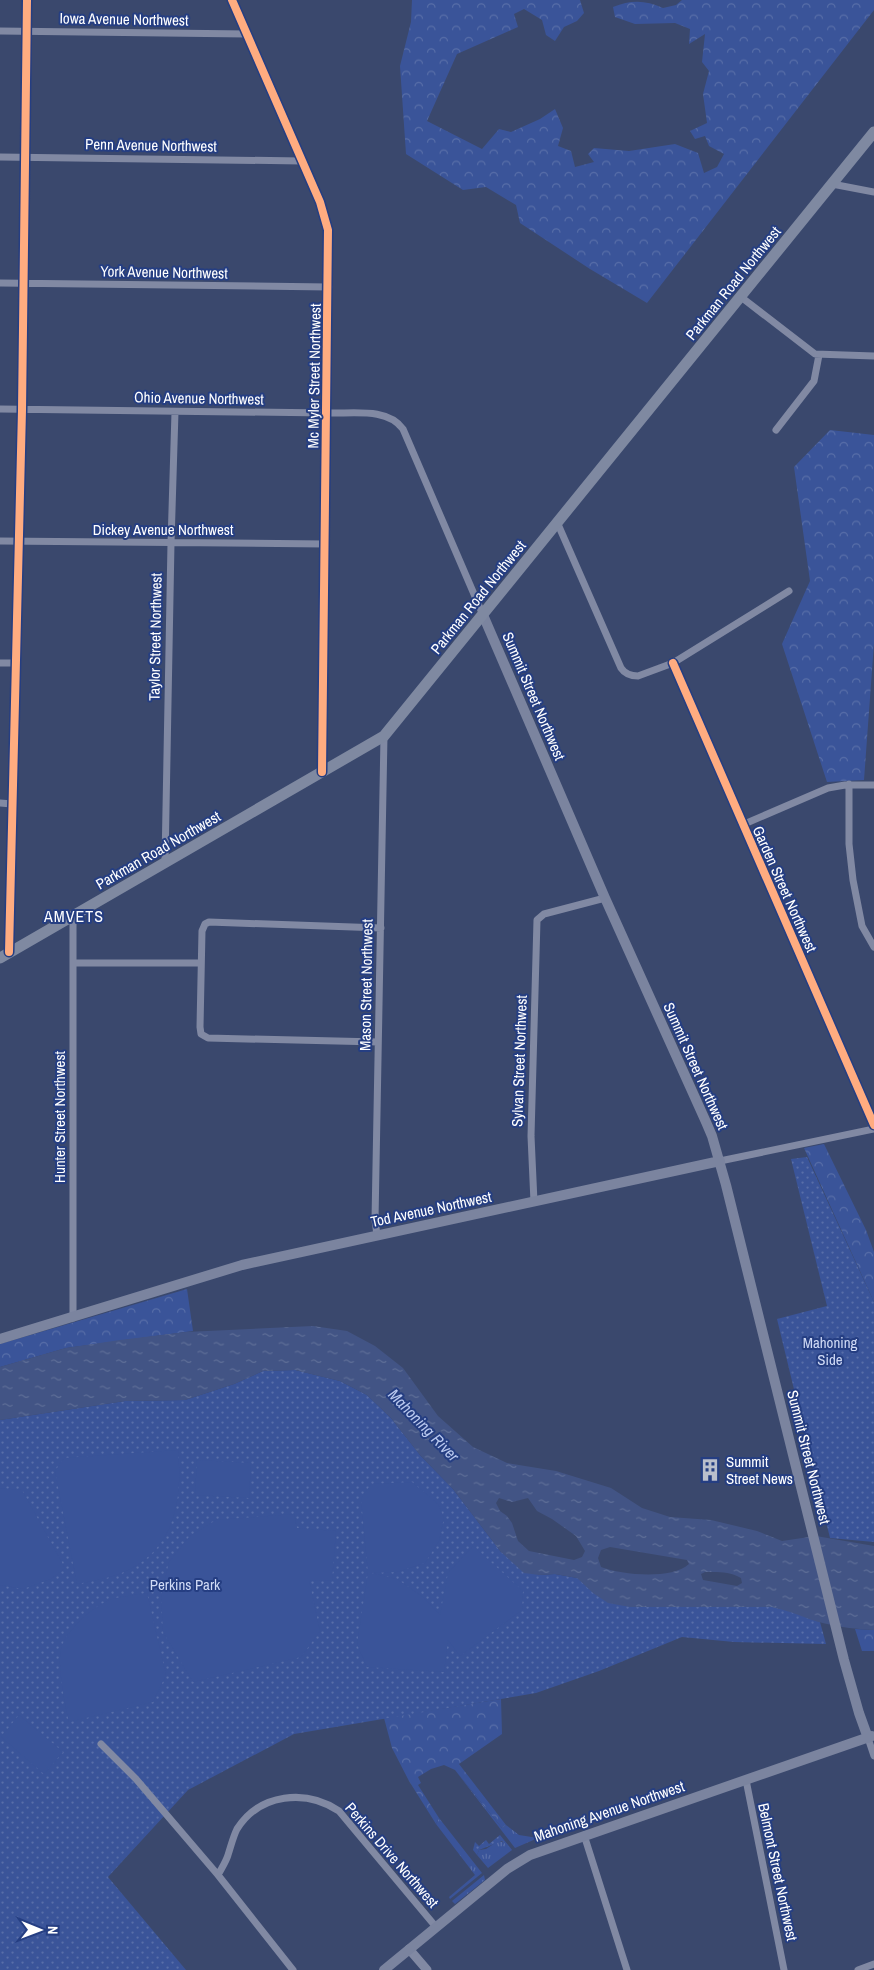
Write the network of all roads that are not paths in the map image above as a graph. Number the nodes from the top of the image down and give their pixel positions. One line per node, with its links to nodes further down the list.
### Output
1 (27, 0): 4 (street)
2 (232, 0): 5 (street, Mc Myler Street Northwest)
3 (0, 31): 4 (street, Iowa Avenue Northwest)
4 (27, 32): 5 (street, Iowa Avenue Northwest); 8 (street)
5 (247, 34): 9 (street, Mc Myler Street Northwest)
6 (874, 132): 10 (main road, Parkman Road Northwest)
7 (0, 157): 8 (street, Penn Avenue Northwest)
8 (25, 158): 9 (street, Penn Avenue Northwest); 13 (street)
9 (302, 161): 14 (street, Mc Myler Street Northwest)
10 (832, 184): 11 (street); 15 (main road, Parkman Road Northwest)
11 (874, 192)
12 (0, 283): 13 (street, York Avenue Northwest)
13 (24, 284): 14 (street, York Avenue Northwest); 19 (street)
14 (329, 287): 21 (street, Mc Myler Street Northwest)
15 (741, 297): 16 (street); 24 (main road, Parkman Road Northwest)
16 (819, 355): 17 (street); 23 (street)
17 (874, 356)
18 (0, 409): 19 (street, Ohio Avenue Northwest)
19 (22, 410): 20 (street, Ohio Avenue Northwest); 26 (street)
20 (175, 412): 21 (street, Ohio Avenue Northwest); 27 (street, Taylor Street Northwest)
21 (327, 413): 22 (street, Ohio Avenue Northwest); 28 (street, Mc Myler Street Northwest)
22 (396, 422): 30 (street, Summit Street Northwest)
23 (776, 430)
24 (557, 522): 30 (main road, Parkman Road Northwest); 33 (street)
25 (0, 541): 26 (street, Dickey Avenue Northwest)
26 (18, 542): 27 (street, Dickey Avenue Northwest); 32 (street)
27 (171, 543): 28 (street, Dickey Avenue Northwest); 41 (street, Taylor Street Northwest)
28 (325, 544): 35 (street, Mc Myler Street Northwest)
29 (789, 591): 33 (street)
30 (482, 615): 34 (main road, Parkman Road Northwest); 42 (main road, Summit Street Northwest)
31 (0, 663): 32 (street)
32 (15, 663): 39 (street)
33 (673, 663): 40 (street, Garden Street Northwest)
34 (384, 736): 35 (main road, Parkman Road Northwest); 44 (street, Mason Street Northwest)
35 (322, 772): 41 (main road, Parkman Road Northwest)
36 (849, 784): 37 (street); 40 (street); 45 (street)
37 (874, 785)
38 (0, 803): 39 (street)
39 (12, 804): 46 (street)
40 (742, 825): 50 (street, Garden Street Northwest)
41 (165, 862): 43 (main road, Parkman Road Northwest)
42 (605, 898): 52 (main road, Summit Street Northwest); 53 (street, Sylvan Street Northwest)
43 (73, 916): 46 (main road, Parkman Road Northwest); 47 (street, Hunter Street Northwest)
44 (381, 928): 48 (street); 49 (street, Mason Street Northwest)
45 (874, 947)
46 (5, 955)
47 (73, 963): 48 (street); 55 (street, Hunter Street Northwest)
48 (202, 963): 49 (street)
49 (378, 1042): 54 (street, Mason Street Northwest)
50 (874, 1125)
51 (874, 1129): 52 (street, Tod Avenue Northwest)
52 (720, 1161): 53 (main road, Tod Avenue Northwest); 57 (main road, Summit Street Northwest)
53 (534, 1202): 54 (main road, Tod Avenue Northwest)
54 (377, 1235): 55 (main road, Tod Avenue Northwest)
55 (73, 1318): 56 (main road, Tod Avenue Northwest)
56 (0, 1339)
57 (871, 1737): 59 (street, Summit Street Northwest); 60 (main road, Mahoning Avenue Northwest)
58 (101, 1744): 62 (street)
59 (874, 1756)
60 (746, 1780): 61 (main road, Mahoning Avenue Northwest); 70 (street, Belmont Street Northwest)
61 (584, 1835): 63 (main road, Mahoning Avenue Northwest); 69 (street)
62 (218, 1875): 63 (street, Perkins Drive Northwest); 66 (street)
63 (436, 1927): 64 (main road, Mahoning Avenue Northwest)
64 (409, 1949): 67 (main road, Mahoning Avenue Northwest); 68 (street)
65 (874, 1964): 71 (street)
66 (293, 1970)
67 (384, 1970)
68 (426, 1970)
69 (628, 1970)
70 (784, 1970)
71 (858, 1970)

